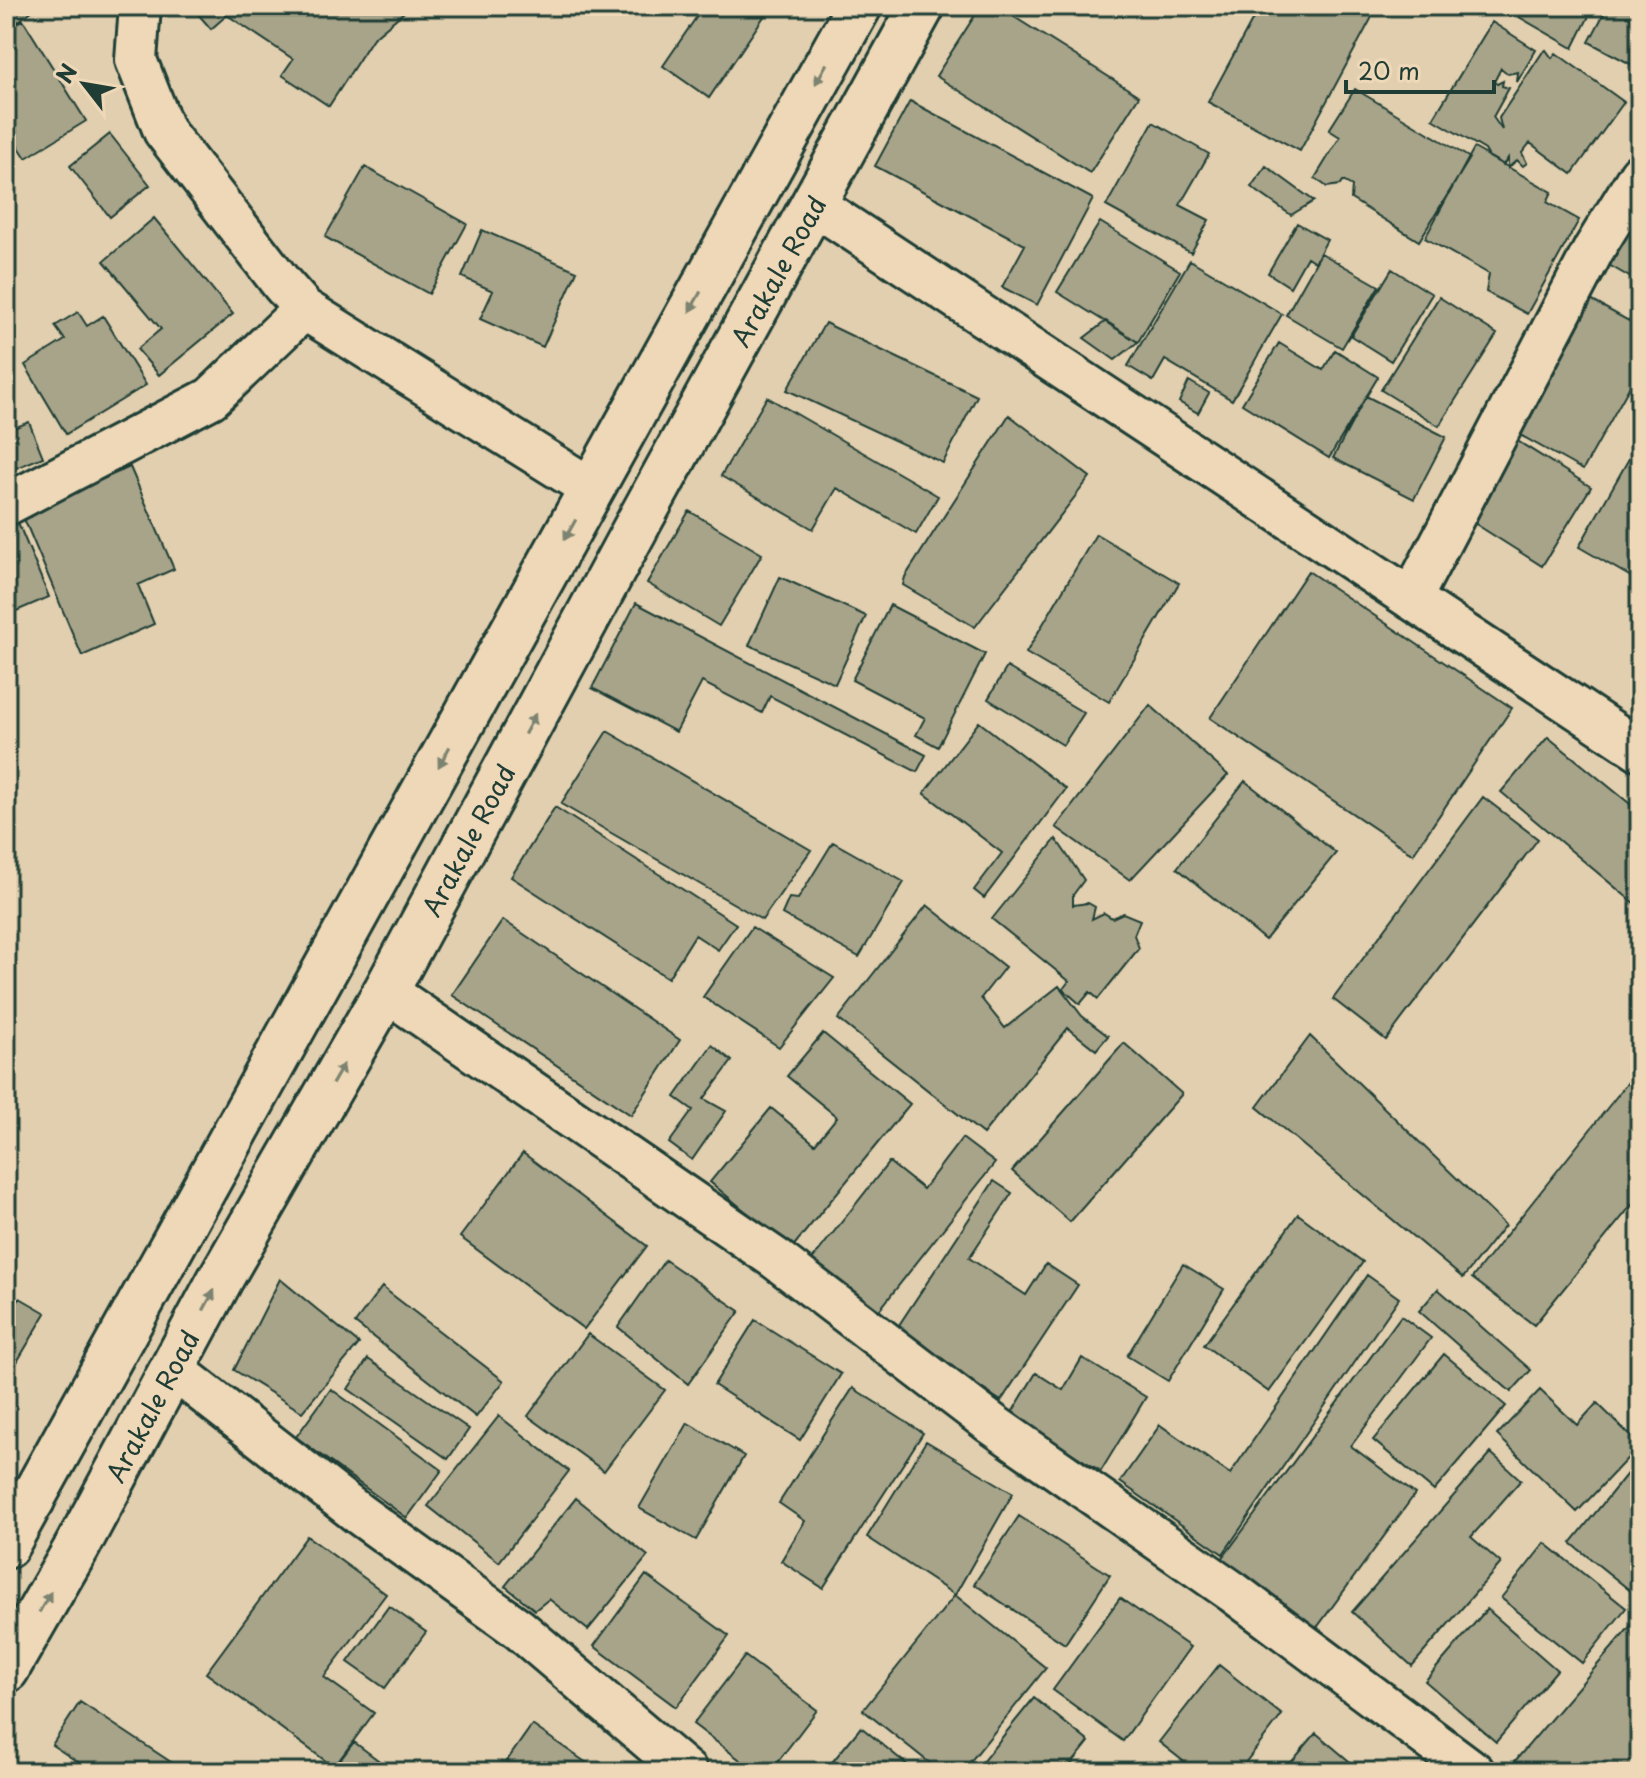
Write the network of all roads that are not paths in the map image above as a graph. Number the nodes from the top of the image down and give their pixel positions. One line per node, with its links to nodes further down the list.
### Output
1 (140, 6): 6 (street)
2 (859, 6): 7 (main road, one-way to 7)
3 (922, 6): 5 (main road, Arakale Road)
4 (1640, 174): 9 (street)
5 (815, 205): 9 (street); 11 (main road, Arakale Road, one-way to 5)
6 (304, 309): 7 (street); 8 (street)
7 (592, 489): 13 (main road, one-way to 13)
8 (6, 505)
9 (1411, 599): 10 (street)
10 (1640, 750)
11 (386, 991): 12 (main road, Arakale Road, one-way to 11); 17 (street)
12 (173, 1369): 15 (main road, Arakale Road, one-way to 12); 16 (street)
13 (19, 1502): 14 (main road)
14 (6, 1546)
15 (6, 1670)
16 (687, 1772)
17 (1474, 1772)

